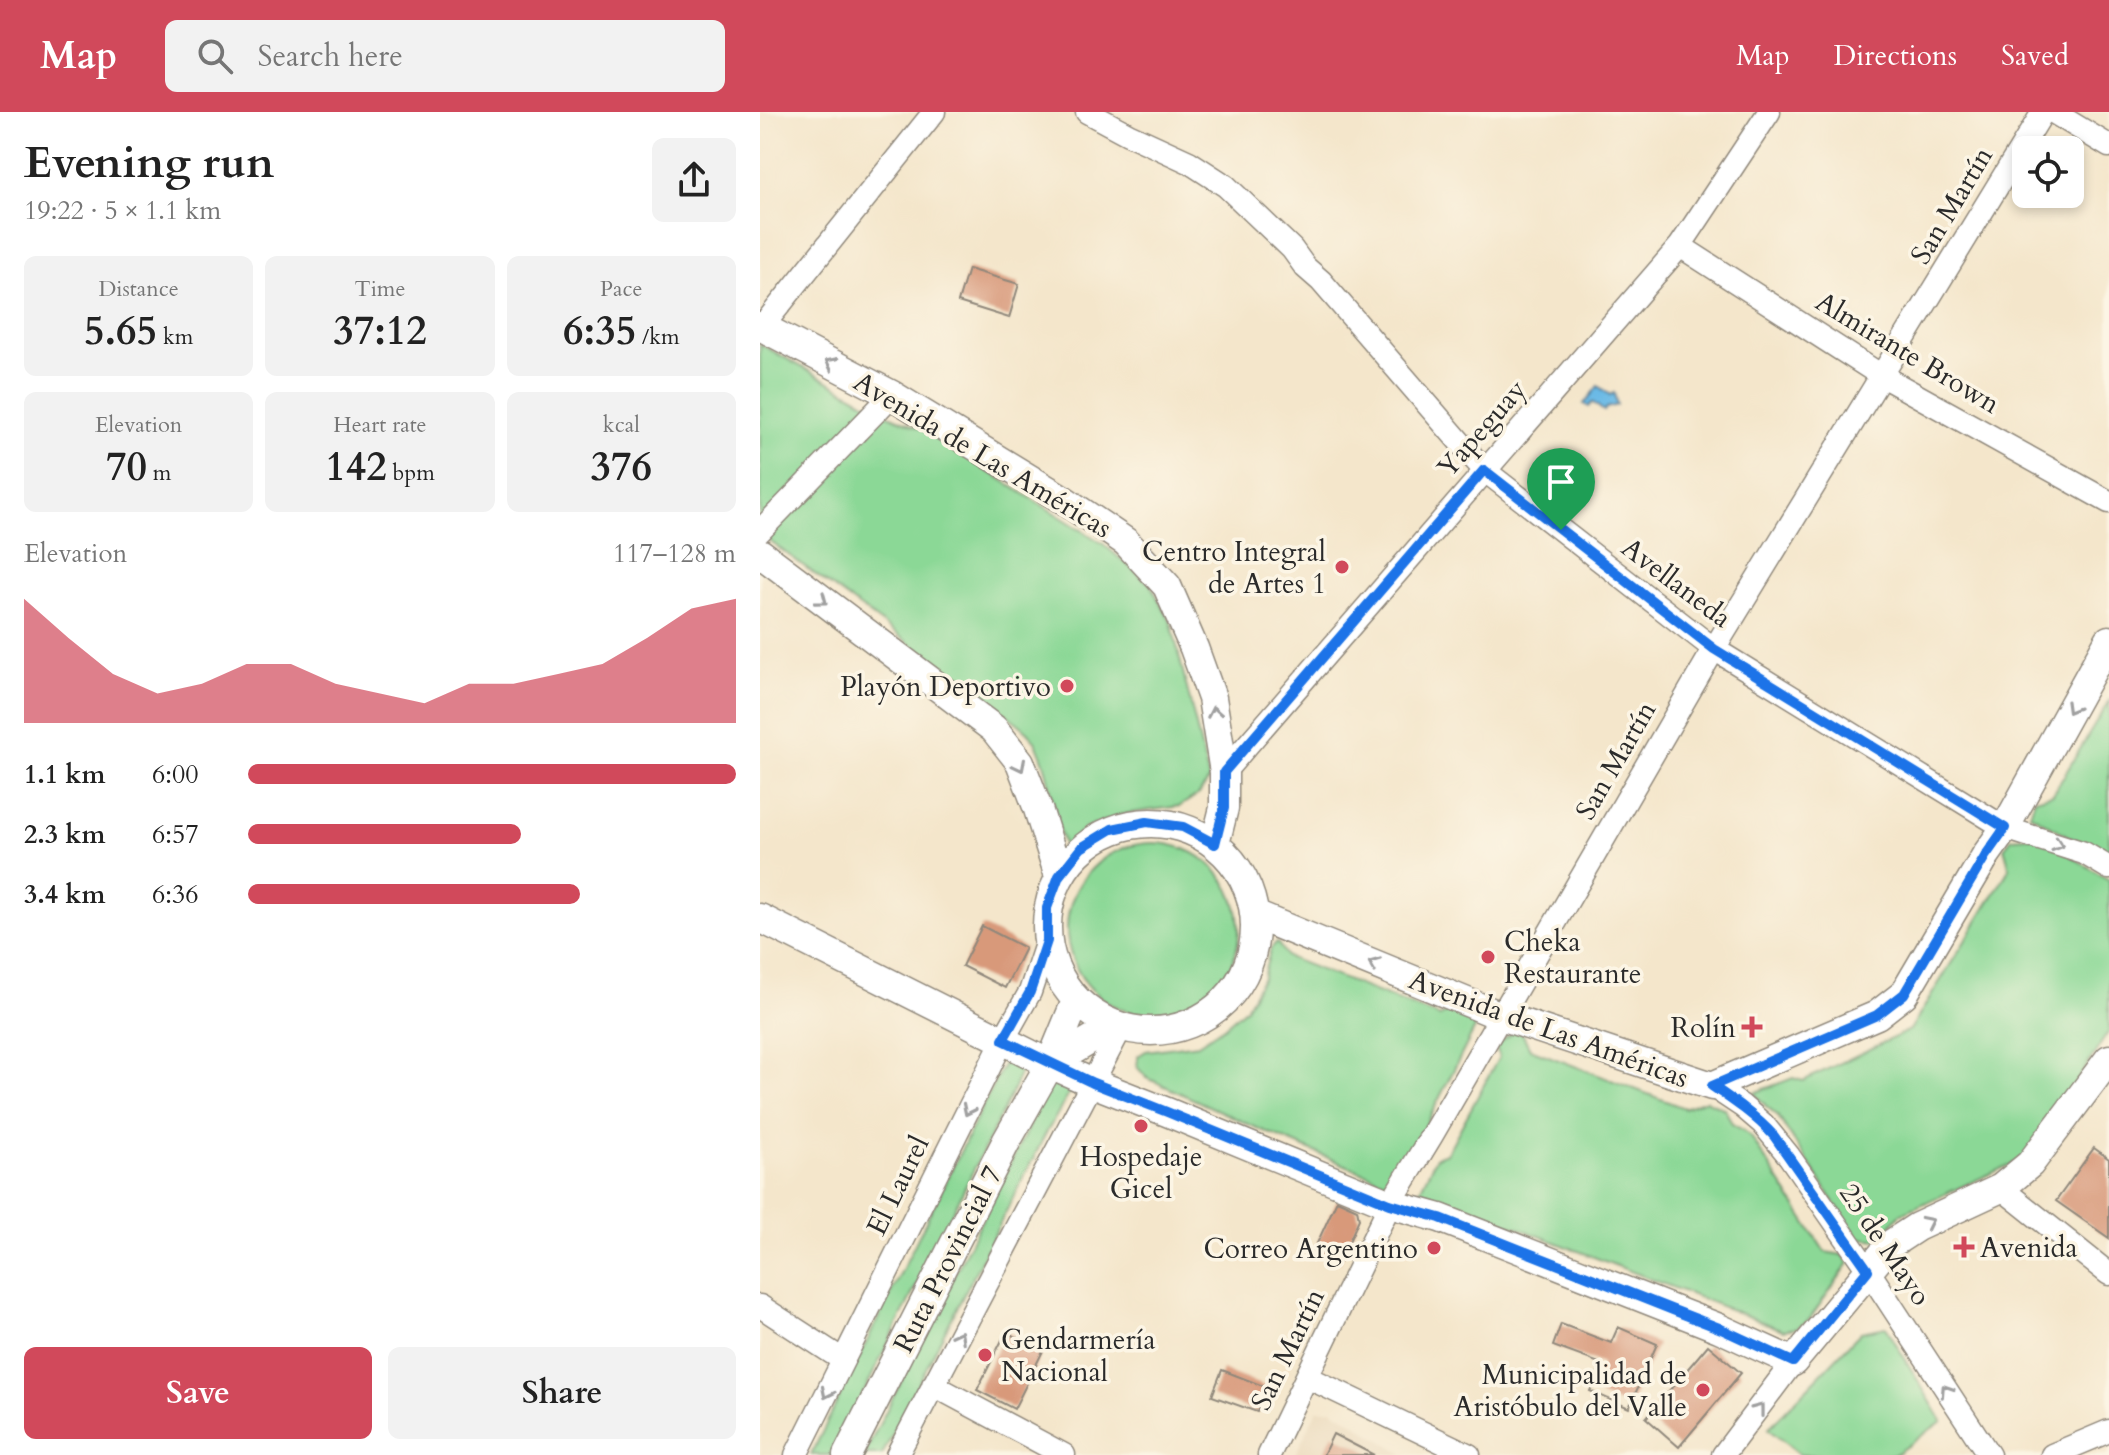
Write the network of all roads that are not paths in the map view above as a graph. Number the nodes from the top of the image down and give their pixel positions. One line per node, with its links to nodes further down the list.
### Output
1 (934, 112): 8 (street)
2 (1087, 112): 11 (street, Avellaneda)
3 (1769, 112): 7 (street, Yapeguay)
4 (2043, 112): 9 (street, San Martín)
5 (2053, 112): 6 (street)
6 (2109, 146)
7 (1680, 246): 9 (street, Almirante Brown); 11 (street, Yapeguay)
8 (761, 326): 10 (main road, Avenida de Las Américas, one-way to 8)
9 (1882, 376): 12 (street, Almirante Brown); 16 (street, San Martín)
10 (892, 395): 13 (street); 17 (main road, Avenida de Las Américas, one-way to 10)
11 (1484, 470): 16 (street, Avellaneda); 17 (street, Yapeguay)
12 (2109, 502)
13 (760, 531)
14 (760, 553): 21 (main road, one-way to 21)
15 (2109, 640): 18 (main road, Avenida de Las Américas, one-way to 18)
16 (1714, 649): 18 (street, Avellaneda); 26 (street, San Martín)
17 (1224, 772): 19 (main road, Avenida de Las Américas)
18 (2005, 828): 20 (street, Avellaneda, one-way to 20); 32 (main road, Avenida de Las Américas)
19 (1215, 844): 21 (main road); 22 (main road)
20 (2109, 868)
21 (1059, 876): 24 (main road)
22 (1255, 915): 26 (main road, Avenida de Las Américas, one-way to 22); 27 (main road)
23 (760, 918): 28 (main road)
24 (1047, 941): 25 (main road); 28 (street, El Laurel)
25 (1076, 1001): 27 (main road); 30 (main road, Ruta Provincial 7)
26 (1501, 1016): 32 (main road, Avenida de Las Américas); 34 (street, San Martín)
27 (1118, 1026): 30 (main road, Ruta Provincial 7); 31 (street)
28 (1003, 1040): 30 (main road); 38 (street, El Laurel, one-way to 38)
29 (2109, 1059): 33 (main road)
30 (1050, 1064): 31 (main road); 45 (main road, Ruta Provincial 7)
31 (1093, 1083): 34 (main road); 41 (street, one-way to 31)
32 (1712, 1086): 35 (street, 25 de Mayo)
33 (2001, 1188): 35 (main road, one-way to 33); 36 (street)
34 (1390, 1204): 39 (main road); 40 (street, San Martín)
35 (1868, 1270): 39 (main road); 51 (street, 25 de Mayo, one-way to 35)
36 (2109, 1274)
37 (760, 1306): 38 (street)
38 (843, 1360): 44 (street, El Laurel, one-way to 44)
39 (1793, 1362): 50 (street, one-way to 39)
40 (1307, 1377): 48 (street, San Martín); 49 (street)
41 (933, 1385): 46 (street); 47 (street)
42 (2109, 1431): 43 (street)
43 (2088, 1448): 52 (street)
44 (796, 1455)
45 (847, 1455)
46 (897, 1455)
47 (1064, 1455)
48 (1269, 1455)
49 (1469, 1455)
50 (1723, 1455)
51 (1989, 1455)
52 (2052, 1455)

